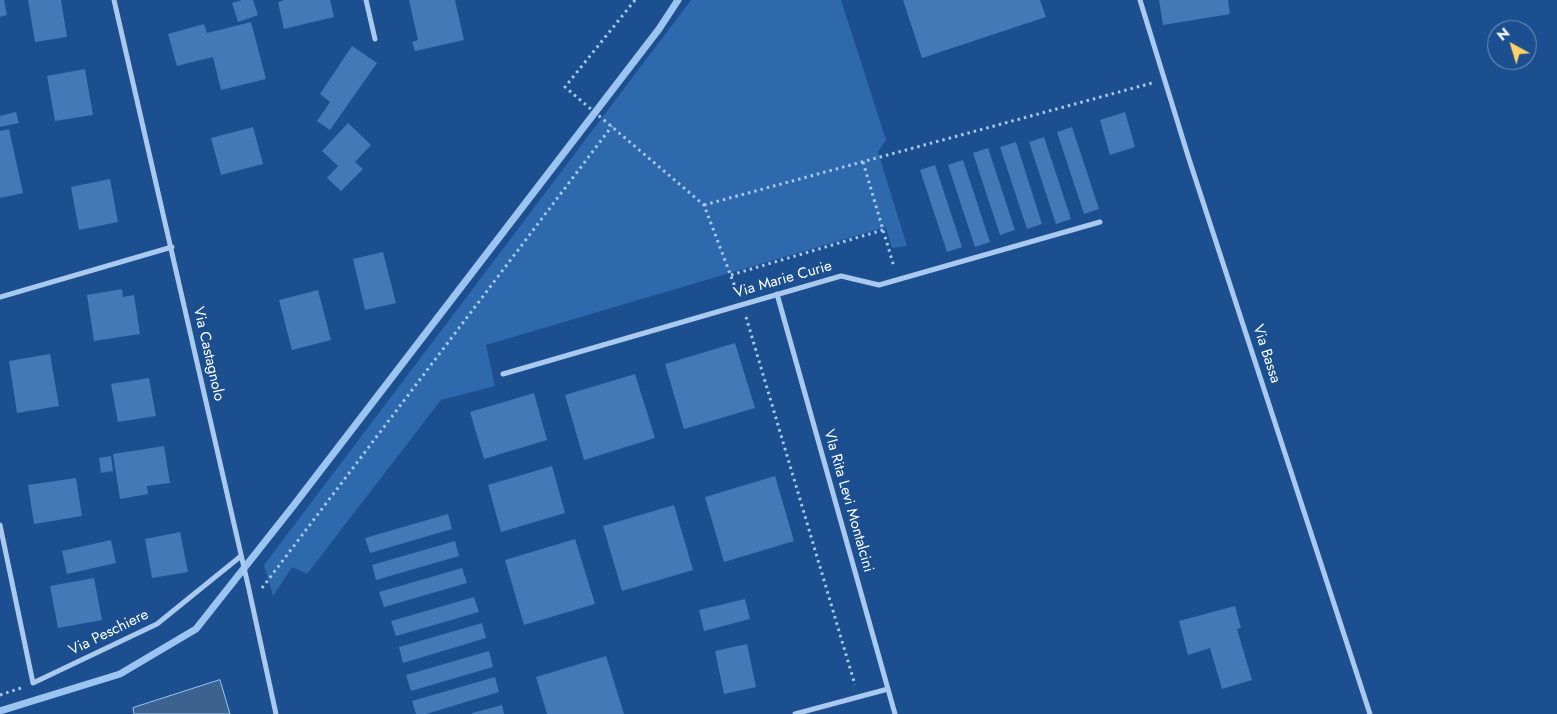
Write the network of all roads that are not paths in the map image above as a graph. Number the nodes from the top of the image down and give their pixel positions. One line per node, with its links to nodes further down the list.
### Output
1 (114, 0): 6 (street, Via Castagnolo)
2 (366, 0): 4 (street)
3 (1140, 0): 16 (street, Via Bassa)
4 (375, 39)
5 (1100, 222): 7 (street, Via Marie Curie)
6 (172, 247): 8 (street); 11 (street, Via Castagnolo)
7 (777, 294): 9 (street, Via Marie Curie); 12 (street, VIa Rita Levi Montalcini)
8 (0, 297)
9 (503, 374)
10 (0, 525): 11 (street, Via Peschiere)
11 (241, 557): 13 (street, Via Castagnolo)
12 (888, 689): 14 (street); 15 (street, VIa Rita Levi Montalcini)
13 (276, 714)
14 (795, 714)
15 (896, 714)
16 (1370, 714)

